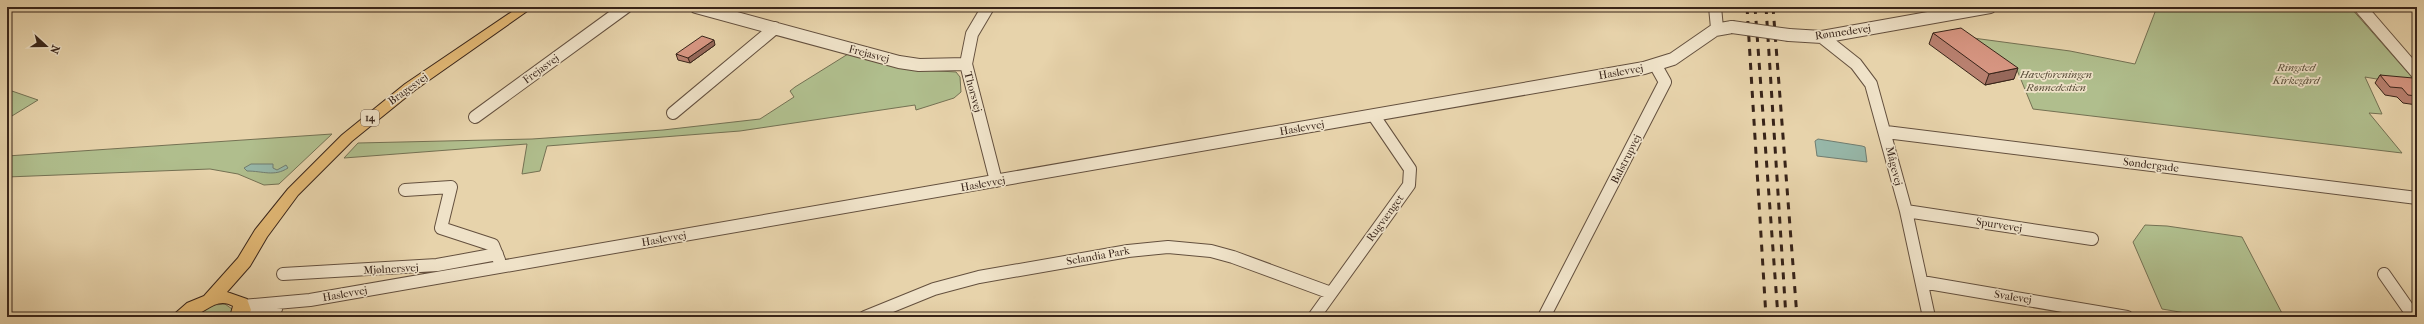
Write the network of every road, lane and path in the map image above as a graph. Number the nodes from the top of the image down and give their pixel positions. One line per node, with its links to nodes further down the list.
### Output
1 (527, 7): 26 (main road, Bragesvej / 14)
2 (626, 7): 18 (street, Frejasvej)
3 (696, 7): 10 (street, Frejasvej)
4 (988, 7): 13 (street, Thorsvej)
5 (1715, 7): 11 (street)
6 (1933, 7): 9 (street)
7 (1990, 7): 9 (street, Rønnedevej)
8 (2360, 7): 15 (street)
9 (1945, 16): 12 (street, Rønnedevej)
10 (775, 28): 13 (street, Frejasvej); 16 (street)
11 (1717, 28): 12 (street, Rønnedevej, bridge); 14 (street)
12 (1822, 37): 19 (street, Mågevej)
13 (966, 64): 20 (street, Thorsvej)
14 (1656, 66): 17 (street, Haslevvej); 36 (street, Balstrupvej)
15 (2417, 73)
16 (673, 113)
17 (1374, 116): 20 (street, Haslevvej); 30 (street, Rugvænget)
18 (475, 117)
19 (1886, 132): 22 (street, Søndergade); 23 (street, Mågevej)
20 (996, 181): 25 (street, Haslevvej)
21 (405, 190): 25 (street)
22 (2417, 198)
23 (1906, 211): 24 (street, Spurvevej); 29 (street, Mågevej)
24 (2092, 239)
25 (499, 260): 27 (street, Mjølnersvej); 32 (street, Haslevvej)
26 (244, 262): 31 (main road, Bragesvej / 14); 32 (main road, Bragesvej)
27 (283, 274)
28 (2384, 274): 39 (street)
29 (1922, 282): 37 (street, Mågevej); 38 (street, Svalevej)
30 (1331, 293): 34 (street, Selandia Park); 35 (street, Rugvænget)
31 (209, 301): 32 (main road, 14); 33 (main road, 14)
32 (239, 310)
33 (180, 317)
34 (865, 317)
35 (1314, 317)
36 (1544, 317)
37 (1929, 317)
38 (2127, 317)
39 (2414, 317)

